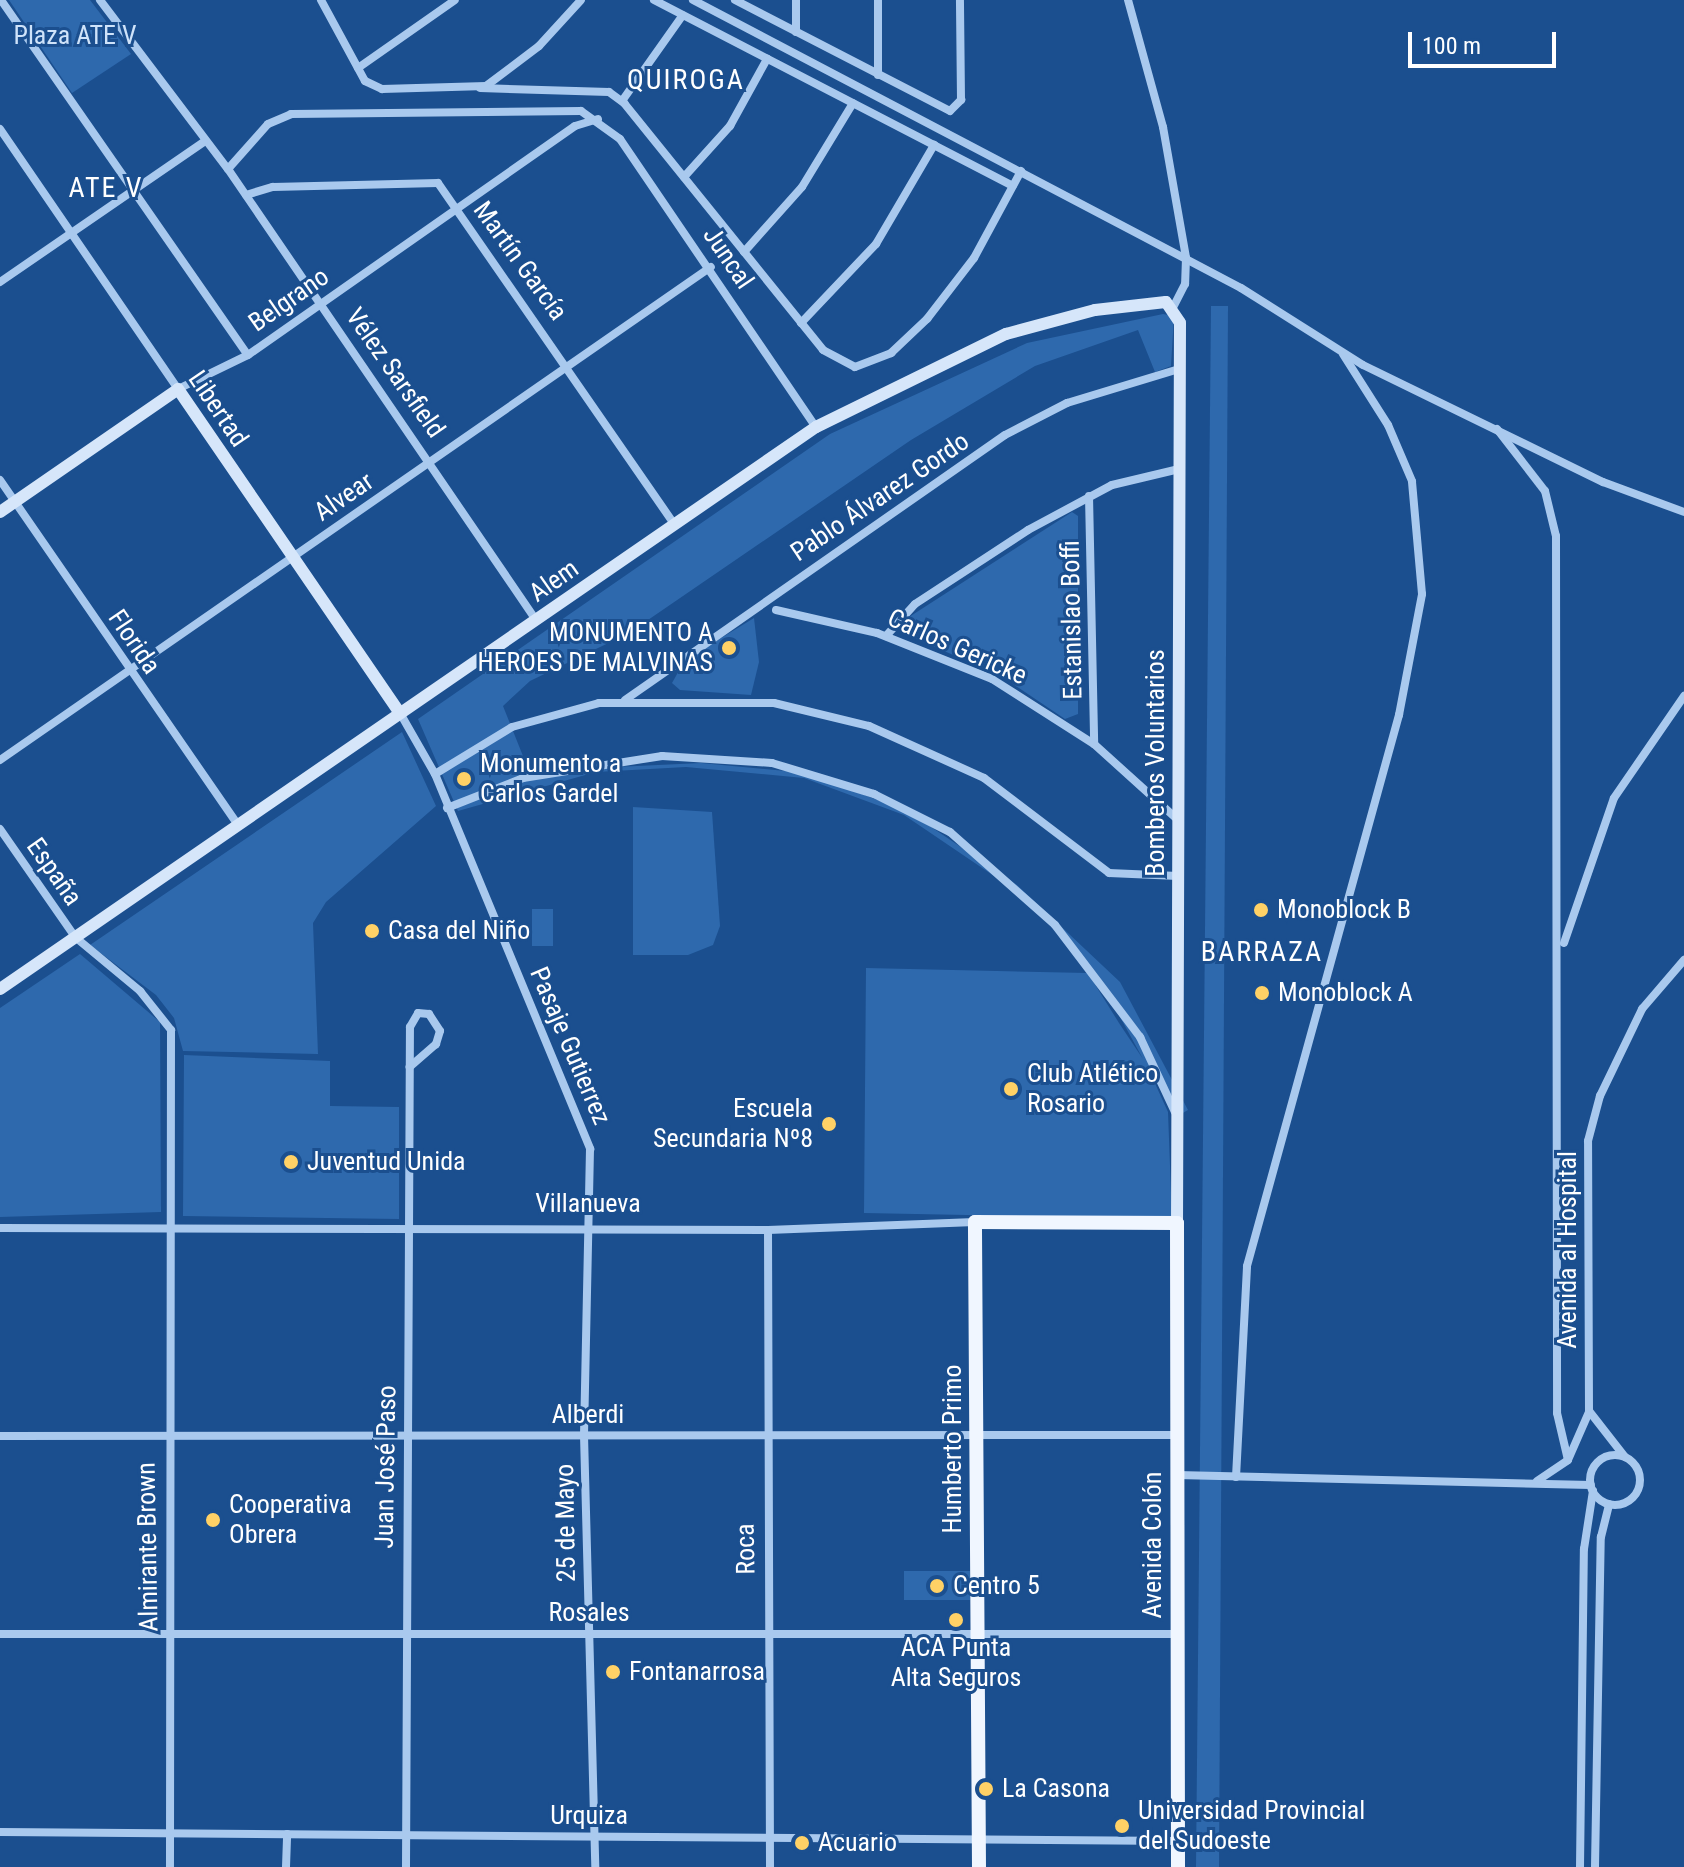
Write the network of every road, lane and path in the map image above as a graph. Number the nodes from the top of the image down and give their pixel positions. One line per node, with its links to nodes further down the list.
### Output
1 (1, 0): 29 (street)
2 (100, 0): 23 (street, Vélez Sarsfield)
3 (321, 0): 16 (street)
4 (455, 0): 16 (street)
5 (581, 0): 18 (street)
6 (654, 0): 13 (street)
7 (693, 0): 26 (street)
8 (735, 0): 14 (street)
9 (796, 0): 14 (street)
10 (878, 0): 17 (street)
11 (960, 0): 17 (street)
12 (1128, 0): 34 (street)
13 (683, 15): 15 (street); 19 (street)
14 (796, 32): 17 (street)
15 (767, 59): 20 (street); 27 (street)
16 (358, 68): 18 (street)
17 (878, 75)
18 (480, 88): 19 (street)
19 (622, 101): 27 (street)
20 (853, 103): 24 (street); 33 (street)
21 (598, 119): 25 (street); 31 (street, Belgrano); 35 (street, Juncal)
22 (0, 129): 32 (street, Libertad)
23 (204, 142): 25 (street, Vélez Sarsfield); 29 (street)
24 (934, 145): 28 (street); 39 (street)
25 (228, 169): 30 (street, Vélez Sarsfield)
26 (1021, 171): 28 (street); 34 (street)
27 (684, 177): 33 (street)
28 (1013, 186): 39 (street)
29 (136, 190): 32 (street); 41 (street)
30 (246, 195): 31 (street, Martín García); 37 (street, Vélez Sarsfield)
31 (458, 209): 37 (street, Belgrano); 42 (street, Martín García)
32 (71, 233): 36 (street); 44 (street, Libertad)
33 (744, 252): 39 (street)
34 (1186, 258): 38 (street); 40 (street)
35 (711, 267): 42 (street, Alvear); 46 (street, Juncal)
36 (0, 282)
37 (322, 304): 41 (street, Belgrano); 47 (street, Vélez Sarsfield)
38 (1174, 306): 43 (main road, Bomberos Voluntarios); 46 (main road, Alem)
39 (801, 323)
40 (1343, 354): 45 (street); 95 (street)
41 (248, 355): 44 (street, Belgrano)
42 (569, 364): 47 (street, Alvear); 54 (street, Martín García)
43 (1179, 369): 48 (main road, Bomberos Voluntarios); 61 (street, Pablo Álvarez Gordo)
44 (178, 389): 51 (main road, Belgrano); 55 (main road, Libertad)
45 (1490, 423): 53 (street); 72 (street)
46 (816, 427): 54 (main road, Alem)
47 (432, 461): 55 (street, Alvear); 57 (street, Vélez Sarsfield)
48 (1179, 469): 50 (street); 67 (main road, Bomberos Voluntarios)
49 (0, 480): 51 (street, Florida)
50 (1089, 496): 58 (street); 63 (street, Estanislao Boffi)
51 (15, 502): 52 (main road, Belgrano); 59 (street, Florida)
52 (0, 512)
53 (1684, 512)
54 (674, 524): 57 (main road, Alem)
55 (293, 557): 59 (street, Alvear); 62 (main road, Libertad)
56 (776, 610): 58 (street, Carlos Gericke)
57 (536, 620): 62 (main road, Alem)
58 (886, 636): 63 (street, Carlos Gericke)
59 (129, 672): 64 (street, Alvear); 68 (street, Florida)
60 (1684, 696): 72 (street)
61 (624, 701): 65 (street); 70 (street)
62 (400, 713): 65 (street, Pasaje Gutierrez); 68 (main road, Alem)
63 (1094, 744): 67 (street, Carlos Gericke)
64 (0, 760)
65 (435, 774): 66 (street, Pasaje Gutierrez)
66 (447, 808): 76 (street); 80 (street, Pasaje Gutierrez)
67 (1178, 820): 70 (main road, Bomberos Voluntarios)
68 (238, 825): 71 (main road, Alem)
69 (0, 829): 71 (street, España)
70 (1178, 876): 76 (main road, Bomberos Voluntarios)
71 (75, 937): 74 (main road, Alem); 79 (street, España)
72 (1560, 959): 93 (street)
73 (1684, 960): 84 (street, Avenida al Hospital)
74 (0, 989)
75 (410, 1067): 75 (street, Juan José Paso); 82 (street, Juan José Paso)
76 (1177, 1128): 78 (main road, Bomberos Voluntarios)
77 (975, 1222): 78 (main road, Villanueva); 83 (street, Villanueva); 88 (main road, Humberto Primo)
78 (1177, 1223): 89 (main road, Avenida Colón)
79 (170, 1227): 81 (street, Villanueva); 82 (street, Villanueva); 91 (street, Almirante Brown)
80 (591, 1227): 82 (street, Villanueva); 83 (street, Villanueva); 86 (street, 25 de Mayo)
81 (0, 1228)
82 (410, 1228): 85 (street, Juan José Paso)
83 (768, 1230): 87 (street, Roca)
84 (1589, 1411): 92 (street); 93 (street)
85 (406, 1435): 86 (street, Alberdi); 91 (street, Alberdi); 104 (street, Juan José Paso)
86 (584, 1435): 87 (street, Alberdi); 99 (street, 25 de Mayo)
87 (764, 1435): 88 (street, Alberdi); 100 (street, Roca)
88 (978, 1435): 89 (street, Alberdi); 101 (main road, Humberto Primo)
89 (1177, 1435): 94 (main road, Avenida Colón)
90 (0, 1436): 91 (street, Alberdi)
91 (167, 1436): 103 (street, Almirante Brown)
92 (1625, 1457): 97 (street); 98 (street)
93 (1568, 1460): 96 (street)
94 (1177, 1475): 95 (street); 105 (main road, Avenida Colón)
95 (1236, 1477): 96 (street)
96 (1532, 1483): 97 (street)
97 (1592, 1488): 98 (street); 121 (street)
98 (1609, 1504): 122 (street)
99 (588, 1633): 100 (street, Rosales); 104 (street, Rosales); 109 (street, 25 de Mayo)
100 (768, 1633): 101 (street, Rosales); 111 (street, Roca)
101 (979, 1633): 105 (street, Rosales); 112 (main road, Humberto Primo)
102 (0, 1634): 103 (street, Rosales)
103 (169, 1634): 104 (street, Rosales); 107 (street, Almirante Brown)
104 (405, 1634): 110 (street, Juan José Paso)
105 (1177, 1634): 113 (main road, Avenida Colón)
106 (0, 1832): 107 (street, Urquiza)
107 (170, 1833): 108 (street, Urquiza); 114 (street, Almirante Brown)
108 (287, 1834): 110 (street, Urquiza); 115 (street)
109 (595, 1836): 110 (street, Urquiza); 111 (street, Urquiza); 117 (street, 25 de Mayo)
110 (406, 1837): 116 (street, Juan José Paso)
111 (770, 1837): 112 (street, Urquiza); 118 (street, Roca)
112 (979, 1839): 113 (street, Urquiza); 119 (main road, Humberto Primo)
113 (1178, 1841): 120 (main road, Avenida Colón)
114 (170, 1867)
115 (286, 1867)
116 (406, 1867)
117 (595, 1867)
118 (770, 1867)
119 (979, 1867)
120 (1178, 1867)
121 (1580, 1867)
122 (1595, 1867)

